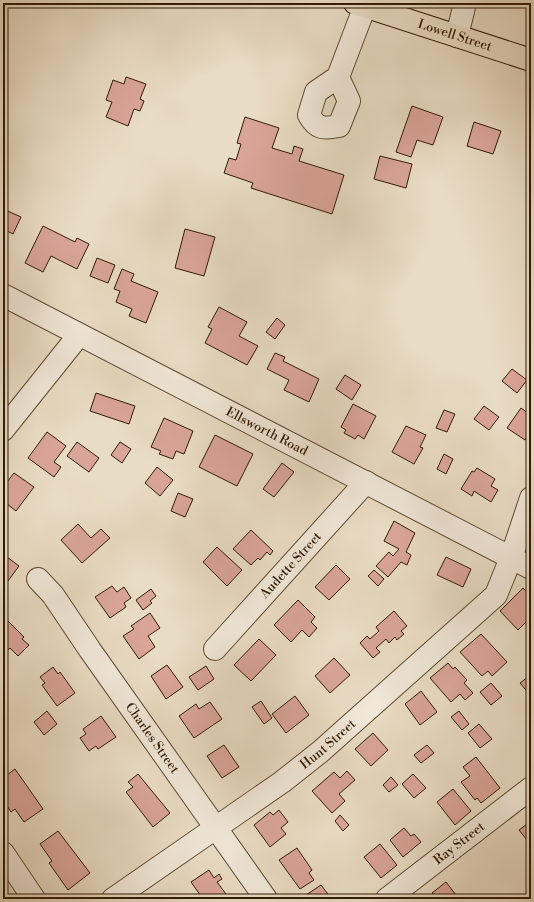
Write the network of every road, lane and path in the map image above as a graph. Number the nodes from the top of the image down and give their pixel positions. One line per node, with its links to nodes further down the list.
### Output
1 (465, 3): 3 (street)
2 (360, 5): 3 (main road, Lowell Street); 5 (street)
3 (457, 36): 4 (main road, Lowell Street)
4 (531, 60)
5 (338, 77)
6 (3, 295): 7 (street, Ellsworth Road)
7 (78, 334): 8 (street); 9 (street, Ellsworth Road)
8 (3, 430)
9 (366, 482): 11 (street, Ellsworth Road); 14 (street, Audette Street)
10 (531, 498): 11 (street, Hunt Street)
11 (511, 558): 12 (street, Ellsworth Road); 16 (street, Hunt Street)
12 (531, 568)
13 (38, 579): 16 (street, Charles Street)
14 (215, 649)
15 (531, 788): 21 (street, Ray Street)
16 (215, 828): 19 (street, Hunt Street); 20 (street, Charles Street)
17 (3, 853): 18 (street)
18 (34, 899)
19 (112, 899)
20 (266, 899)
21 (387, 899)

